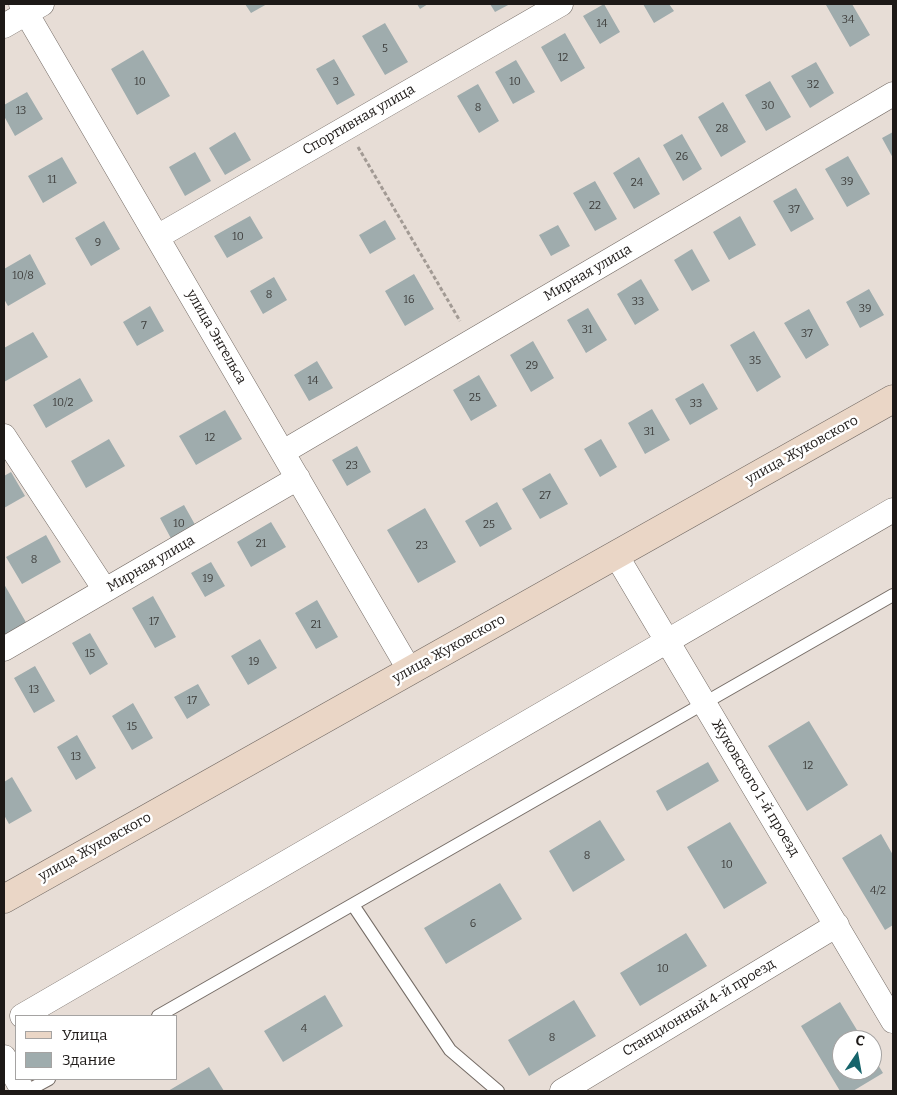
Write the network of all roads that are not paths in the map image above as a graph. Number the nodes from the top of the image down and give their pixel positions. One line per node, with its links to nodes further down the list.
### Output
1 (561, 4): 5 (street, Спортивная улица)
2 (30, 7): 3 (street); 5 (street, улица Энгельса)
3 (4, 26)
4 (893, 94): 8 (street, Мирная улица)
5 (157, 237): 8 (street, улица Энгельса)
6 (893, 399): 11 (street, улица Жуковского)
7 (4, 436): 12 (street)
8 (283, 452): 9 (street, улица Энгельса)
9 (298, 478): 12 (street, Мирная улица); 16 (street, улица Энгельса)
10 (893, 510): 14 (street)
11 (616, 555): 14 (street, Жуковского 1-й проезд); 16 (street, улица Жуковского)
12 (105, 590): 15 (street, Мирная улица)
13 (893, 595): 17 (lane)
14 (667, 641): 17 (street, Жуковского 1-й проезд); 21 (street)
15 (4, 649)
16 (410, 670): 18 (street, улица Жуковского)
17 (704, 704): 19 (lane); 20 (street, Жуковского 1-й проезд)
18 (4, 899)
19 (353, 905): 22 (lane); 28 (lane)
20 (836, 925): 24 (street, Жуковского 1-й проезд); 29 (street, Станционный 4-й проезд)
21 (24, 1015)
22 (160, 1015)
23 (15, 1020): 25 (street)
24 (893, 1021)
25 (4, 1027)
26 (47, 1080): 27 (lane)
27 (27, 1091)
28 (498, 1091)
29 (562, 1091)

